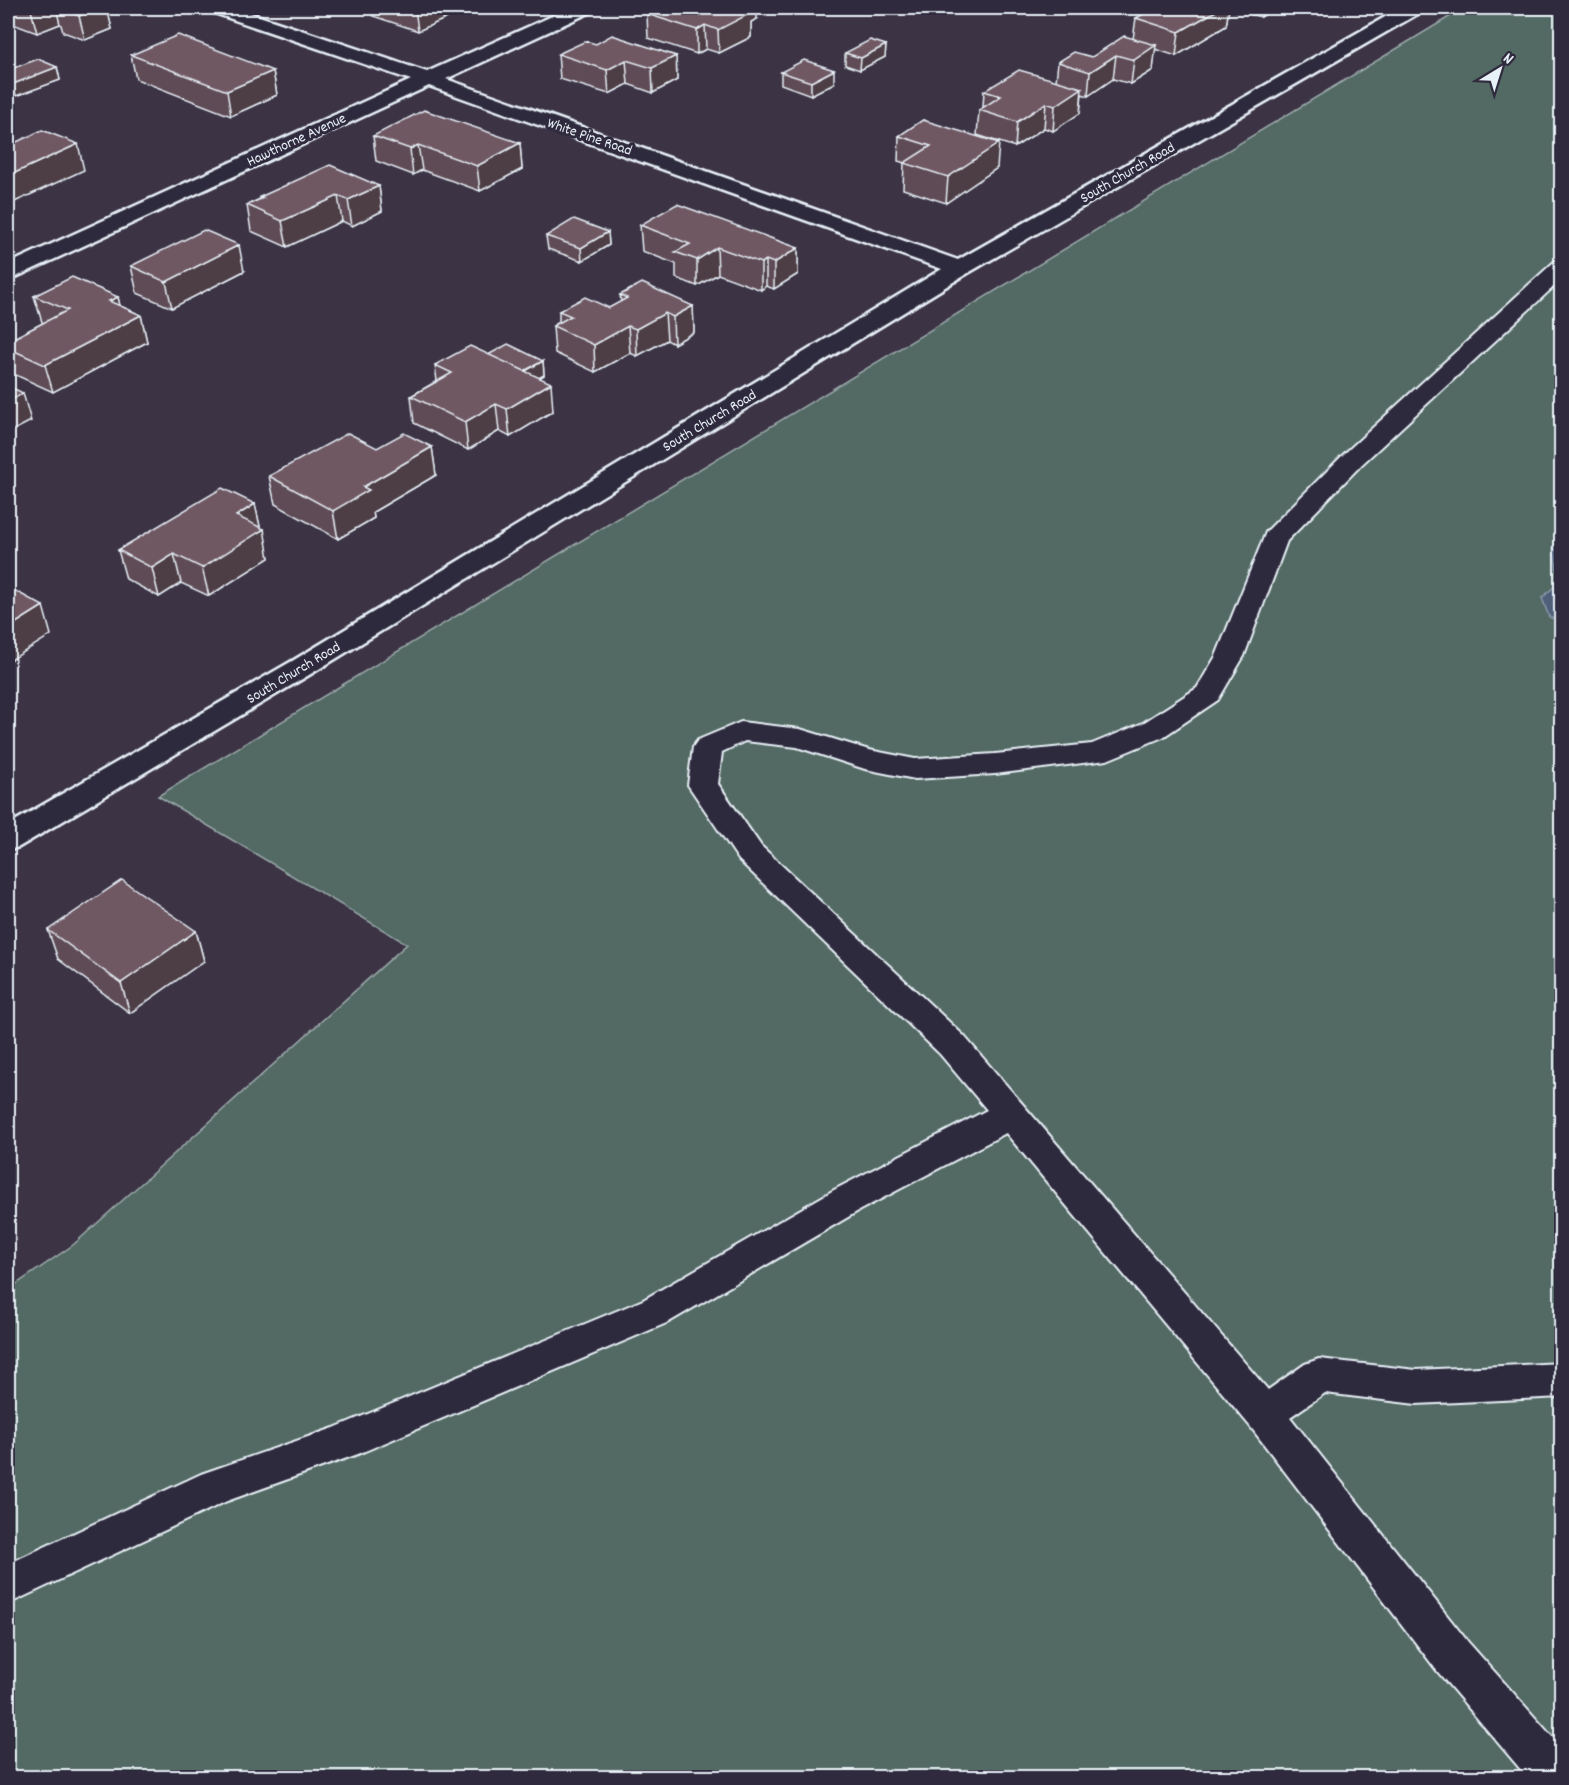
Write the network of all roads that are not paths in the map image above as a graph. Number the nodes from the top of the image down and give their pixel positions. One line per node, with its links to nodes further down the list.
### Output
1 (218, 8): 4 (street, White Pine Road)
2 (584, 8): 4 (street, Hawthorne Avenue)
3 (1413, 8): 6 (street, South Church Road)
4 (427, 79): 6 (street, White Pine Road); 7 (street, Hawthorne Avenue)
5 (1562, 267): 9 (lane)
6 (960, 268): 8 (street, South Church Road)
7 (8, 272)
8 (8, 840)
9 (1011, 1114): 11 (lane); 12 (lane)
10 (1562, 1380): 11 (lane)
11 (1264, 1414): 13 (lane)
12 (8, 1585)
13 (1558, 1778)

